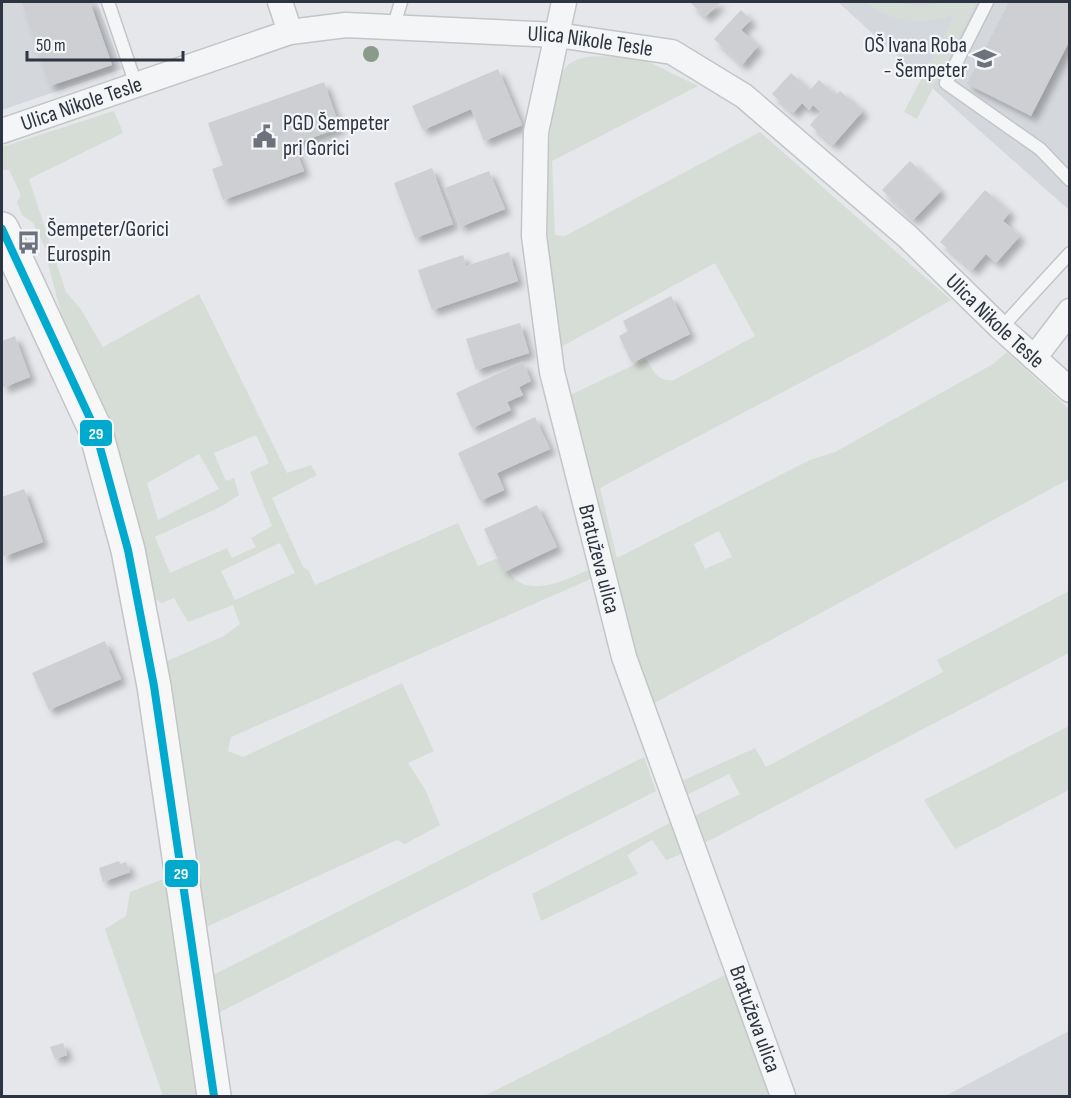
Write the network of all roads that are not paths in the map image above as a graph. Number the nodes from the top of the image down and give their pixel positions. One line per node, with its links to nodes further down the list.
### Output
1 (108, 2): 9 (lane)
2 (280, 2): 7 (street)
3 (401, 2): 6 (lane)
4 (564, 2): 8 (street, Bratuževa ulica)
5 (987, 2): 11 (lane)
6 (393, 28): 7 (street, Ulica Nikole Tesle); 8 (street, Ulica Nikole Tesle)
7 (290, 32): 9 (street, Ulica Nikole Tesle)
8 (557, 35): 15 (street, Ulica Nikole Tesle); 19 (street, Bratuževa ulica)
9 (136, 85): 10 (street, Ulica Nikole Tesle)
10 (2, 131)
11 (1070, 180)
12 (2, 229): 18 (street)
13 (1070, 253): 15 (lane)
14 (1070, 311): 16 (street)
15 (1001, 328): 16 (street, Ulica Nikole Tesle)
16 (1034, 358): 17 (street, Ulica Nikole Tesle)
17 (1070, 390)
18 (214, 1096)
19 (783, 1096)

